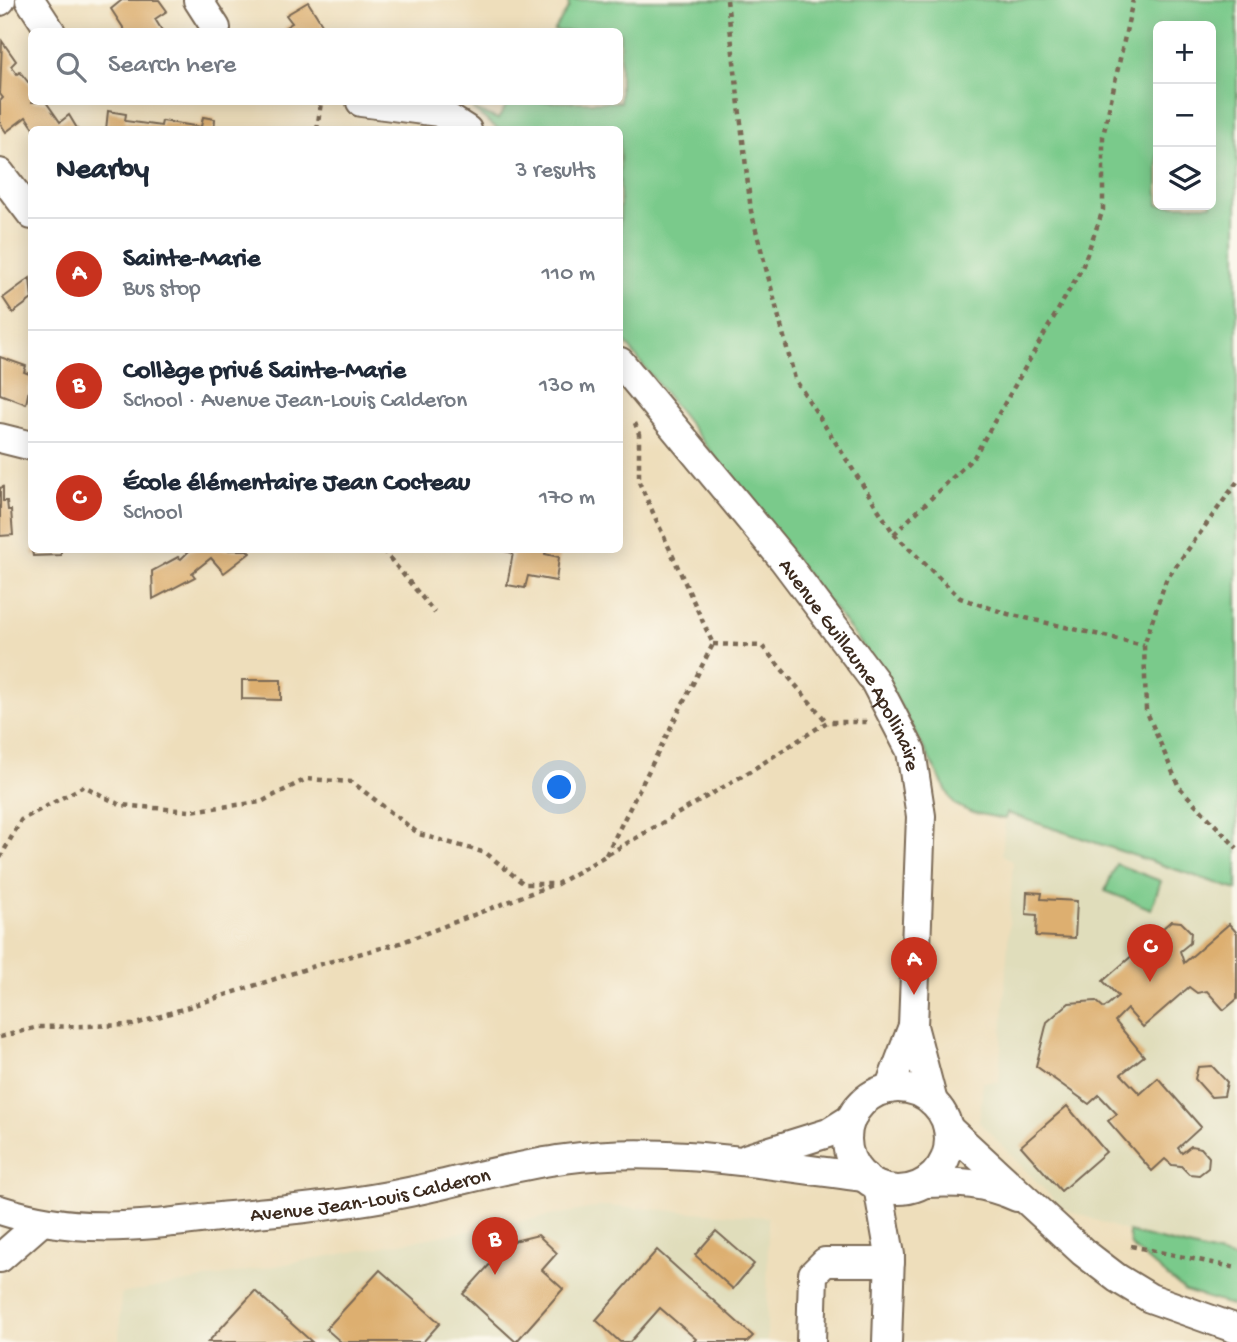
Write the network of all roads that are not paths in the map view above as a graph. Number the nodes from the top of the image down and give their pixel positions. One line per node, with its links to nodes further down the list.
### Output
1 (30, 0): 3 (street)
2 (198, 0): 4 (street)
3 (48, 28)
4 (216, 28)
5 (385, 105): 6 (street)
6 (461, 126)
7 (0, 173): 8 (street)
8 (28, 210)
9 (623, 366): 12 (street, Avenue Guillaume Apollinaire)
10 (0, 438): 11 (street)
11 (28, 445)
12 (913, 1026): 13 (street, Avenue Guillaume Apollinaire); 14 (street, Avenue Guillaume Apollinaire)
13 (889, 1089): 14 (street); 15 (street, Avenue Jean-Louis Calderon)
14 (933, 1102): 16 (street, Avenue Jean-Louis Calderon)
15 (852, 1118): 17 (street, Avenue Jean-Louis Calderon); 18 (street)
16 (948, 1128): 19 (street); 20 (street, Avenue Jean-Louis Calderon)
17 (742, 1160): 18 (street, Avenue Jean-Louis Calderon); 22 (street, Avenue Jean-Louis Calderon)
18 (872, 1182): 19 (street, Avenue Jean-Louis Calderon); 24 (street)
19 (917, 1186): 20 (street, Avenue Jean-Louis Calderon); 24 (street)
20 (1035, 1206): 25 (street, Avenue Jean-Louis Calderon)
21 (0, 1210): 22 (street, Avenue Jean-Louis Calderon)
22 (40, 1223): 23 (street)
23 (0, 1258)
24 (890, 1259): 26 (street); 27 (street)
25 (1237, 1329)
26 (811, 1342)
27 (887, 1342)

